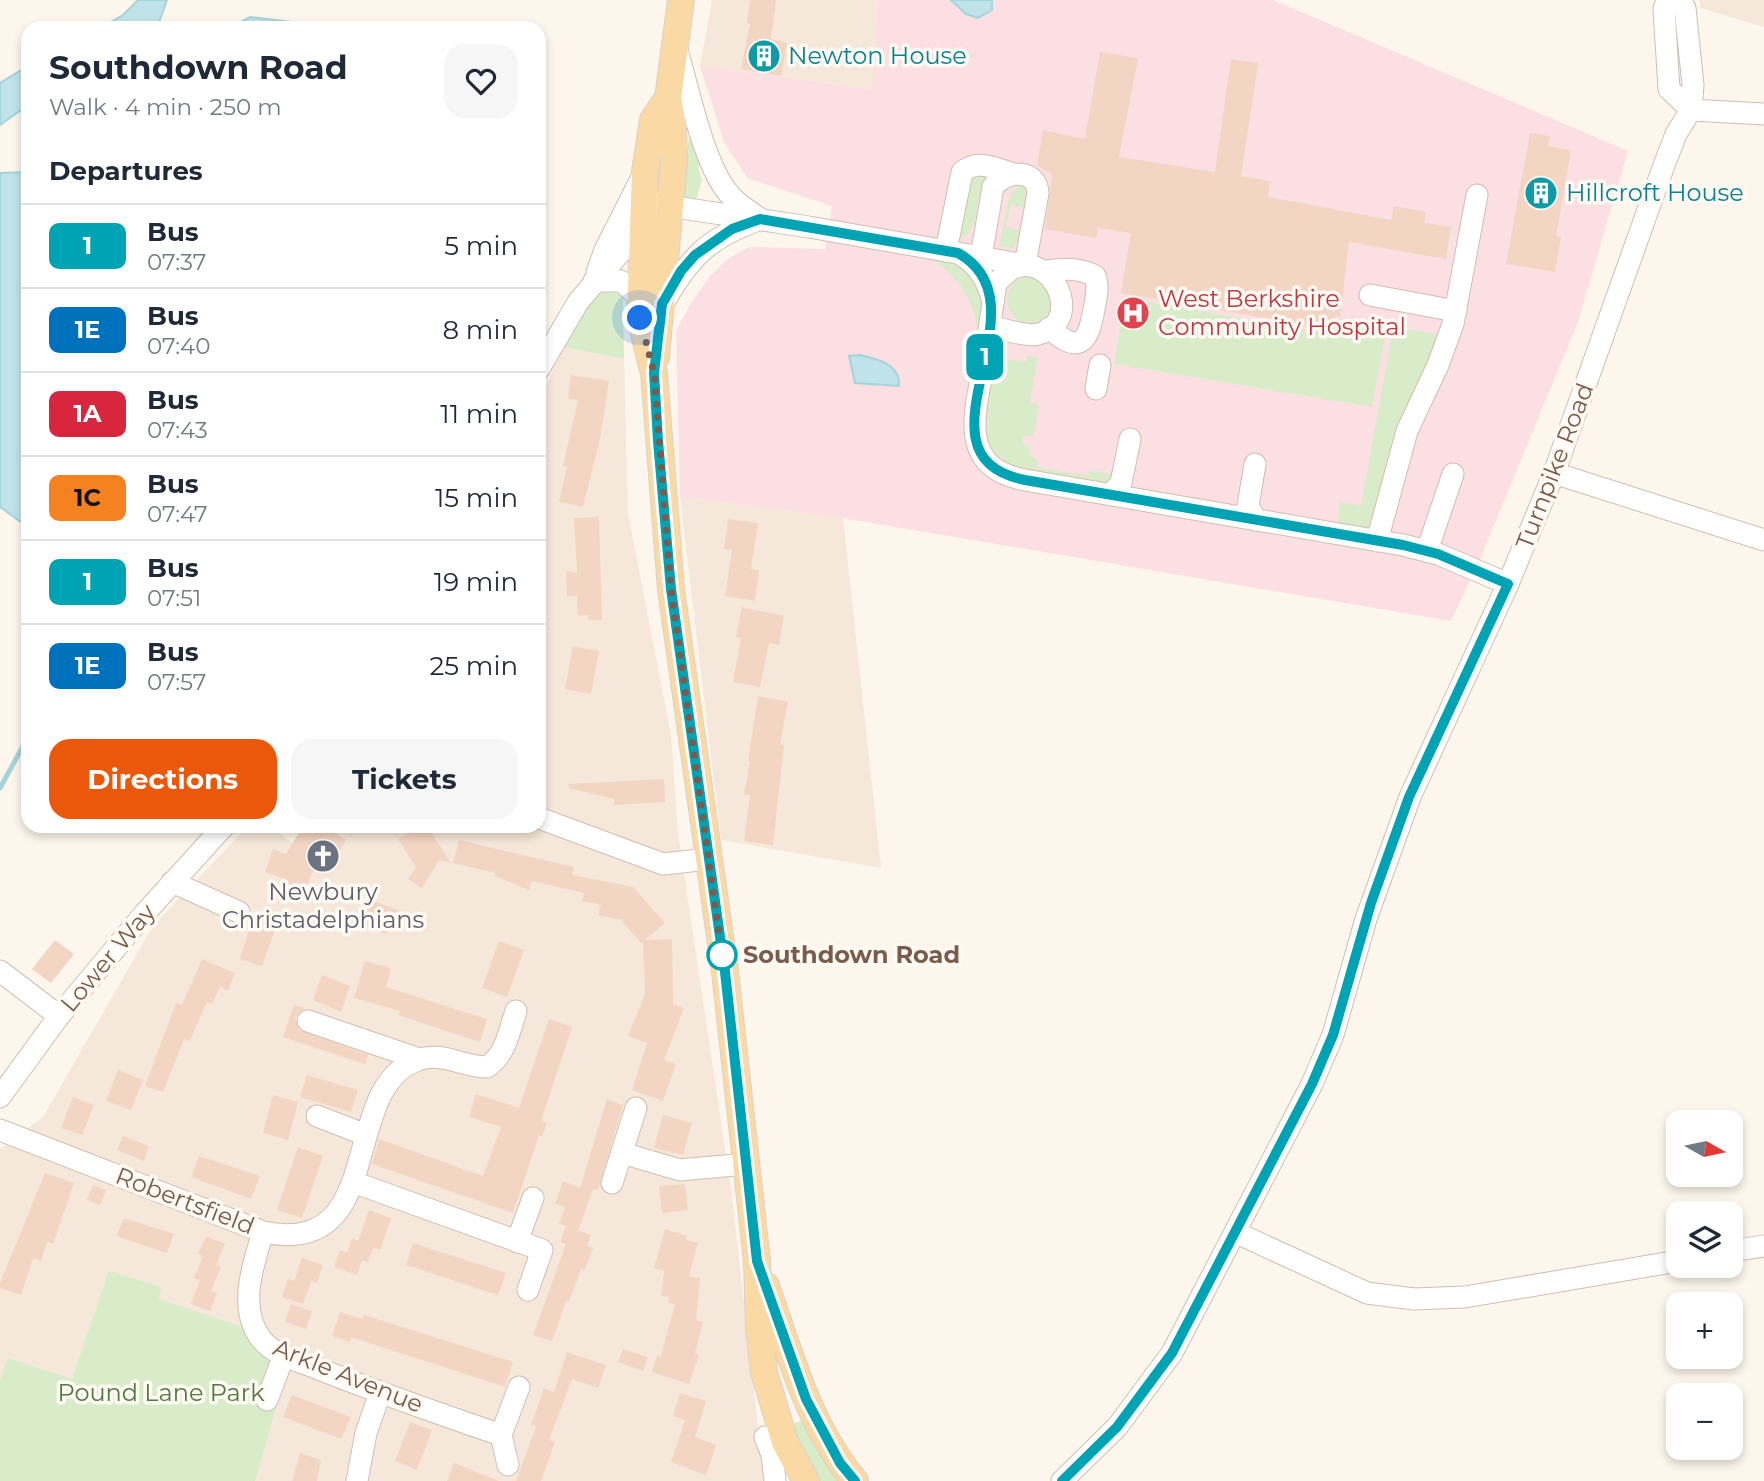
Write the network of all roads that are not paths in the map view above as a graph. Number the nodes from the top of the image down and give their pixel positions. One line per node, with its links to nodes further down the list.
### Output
1 (681, 0): 4 (main road)
2 (1667, 0): 6 (street)
3 (1679, 0): 6 (street, Turnpike Road)
4 (675, 46): 5 (main road); 11 (street)
5 (668, 98): 10 (main road); 10 (main road)
6 (1691, 110): 7 (street); 27 (street, Turnpike Road)
7 (1764, 114)
8 (1011, 173): 12 (street); 13 (street); 14 (street)
9 (1477, 195): 19 (street)
10 (652, 201): 11 (street); 15 (street); 15 (street); 17 (main road)
11 (760, 219): 12 (street); 17 (street)
12 (952, 252): 13 (street); 18 (street)
13 (981, 257): 14 (street)
14 (1035, 268): 18 (street); 21 (street); 21 (street)
15 (594, 281): 17 (street); 22 (street)
16 (1370, 295): 19 (street)
17 (651, 301): 37 (main road)
18 (993, 304): 20 (street)
19 (1456, 311): 32 (street)
20 (990, 326): 21 (street); 29 (street)
21 (1049, 328)
22 (546, 354)
23 (1100, 365): 24 (street)
24 (1096, 389)
25 (1130, 439): 29 (street)
26 (1255, 464): 30 (street)
27 (1554, 473): 31 (street); 34 (street, Turnpike Road)
28 (1452, 474): 33 (street)
29 (1111, 494): 30 (street)
30 (1256, 520): 32 (street)
31 (1764, 540)
32 (1377, 541): 33 (street)
33 (1427, 551): 34 (street)
34 (1508, 584): 56 (street, Turnpike Road)
35 (546, 821): 37 (street)
36 (218, 833): 38 (street, Lower Way)
37 (709, 859): 51 (main road)
38 (172, 882): 39 (street); 42 (street, Lower Way)
39 (239, 912)
40 (0, 971): 42 (street)
41 (516, 1011): 44 (street)
42 (59, 1016): 45 (street, Lower Way)
43 (308, 1021): 44 (street)
44 (419, 1059): 49 (street, Robertsfield)
45 (0, 1097)
46 (636, 1108): 50 (street)
47 (317, 1116): 49 (street)
48 (0, 1130): 55 (street, Robertsfield)
49 (366, 1135): 52 (street, Robertsfield)
50 (622, 1153): 51 (street); 53 (street)
51 (746, 1164): 60 (main road)
52 (353, 1182): 55 (street, Robertsfield); 57 (street)
53 (612, 1183)
54 (533, 1198): 57 (street)
55 (263, 1232): 63 (street, Arkle Avenue)
56 (1237, 1233): 61 (street); 74 (street, Turnpike Road)
57 (517, 1242): 62 (street)
58 (1764, 1246): 59 (street)
59 (1743, 1249)
60 (757, 1261): 72 (main road); 73 (main road)
61 (1666, 1263)
62 (528, 1290)
63 (284, 1355): 65 (street, Arkle Avenue); 66 (street)
64 (519, 1387): 67 (street)
65 (380, 1393): 67 (street, Arkle Avenue); 70 (street)
66 (267, 1400)
67 (501, 1435): 69 (street)
68 (765, 1437): 71 (street)
69 (508, 1465)
70 (357, 1481)
71 (775, 1481)
72 (806, 1481)
73 (855, 1481)
74 (1062, 1481)

